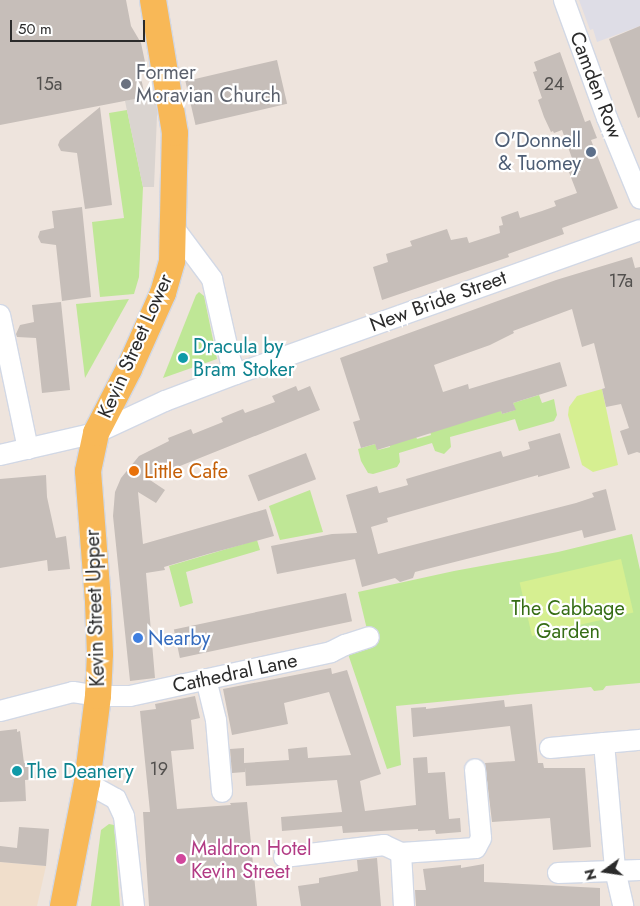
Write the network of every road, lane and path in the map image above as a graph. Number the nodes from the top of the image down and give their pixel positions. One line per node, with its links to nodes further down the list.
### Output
1 (153, 0): 4 (main road, Kevin Street Lower)
2 (564, 0): 3 (street, Camden Row)
3 (640, 198)
4 (174, 228): 7 (street, Kevin Street Lower); 8 (main road, Kevin Street Lower)
5 (640, 230): 7 (street, New Bride Street)
6 (0, 314): 9 (street)
7 (236, 374): 8 (street, New Bride Street)
8 (96, 433): 9 (street, New Bride Street); 13 (main road, Kevin Street Upper)
9 (28, 449): 10 (street, New Bride Street)
10 (0, 455)
11 (369, 637): 12 (street, Cathedral Lane)
12 (206, 679): 13 (street, Cathedral Lane); 20 (street)
13 (98, 696): 14 (street, Cathedral Lane); 19 (main road, Kevin Street Upper)
14 (0, 711)
15 (640, 740): 16 (street)
16 (604, 743): 17 (street); 23 (street)
17 (550, 748)
18 (475, 769): 21 (street)
19 (87, 783): 26 (main road, Kevin Street Upper); 27 (street)
20 (222, 792)
21 (401, 854): 22 (street); 28 (street)
22 (284, 857)
23 (615, 870): 24 (street); 25 (street); 29 (street)
24 (640, 870)
25 (558, 873)
26 (64, 906)
27 (134, 906)
28 (404, 906)
29 (623, 906)

